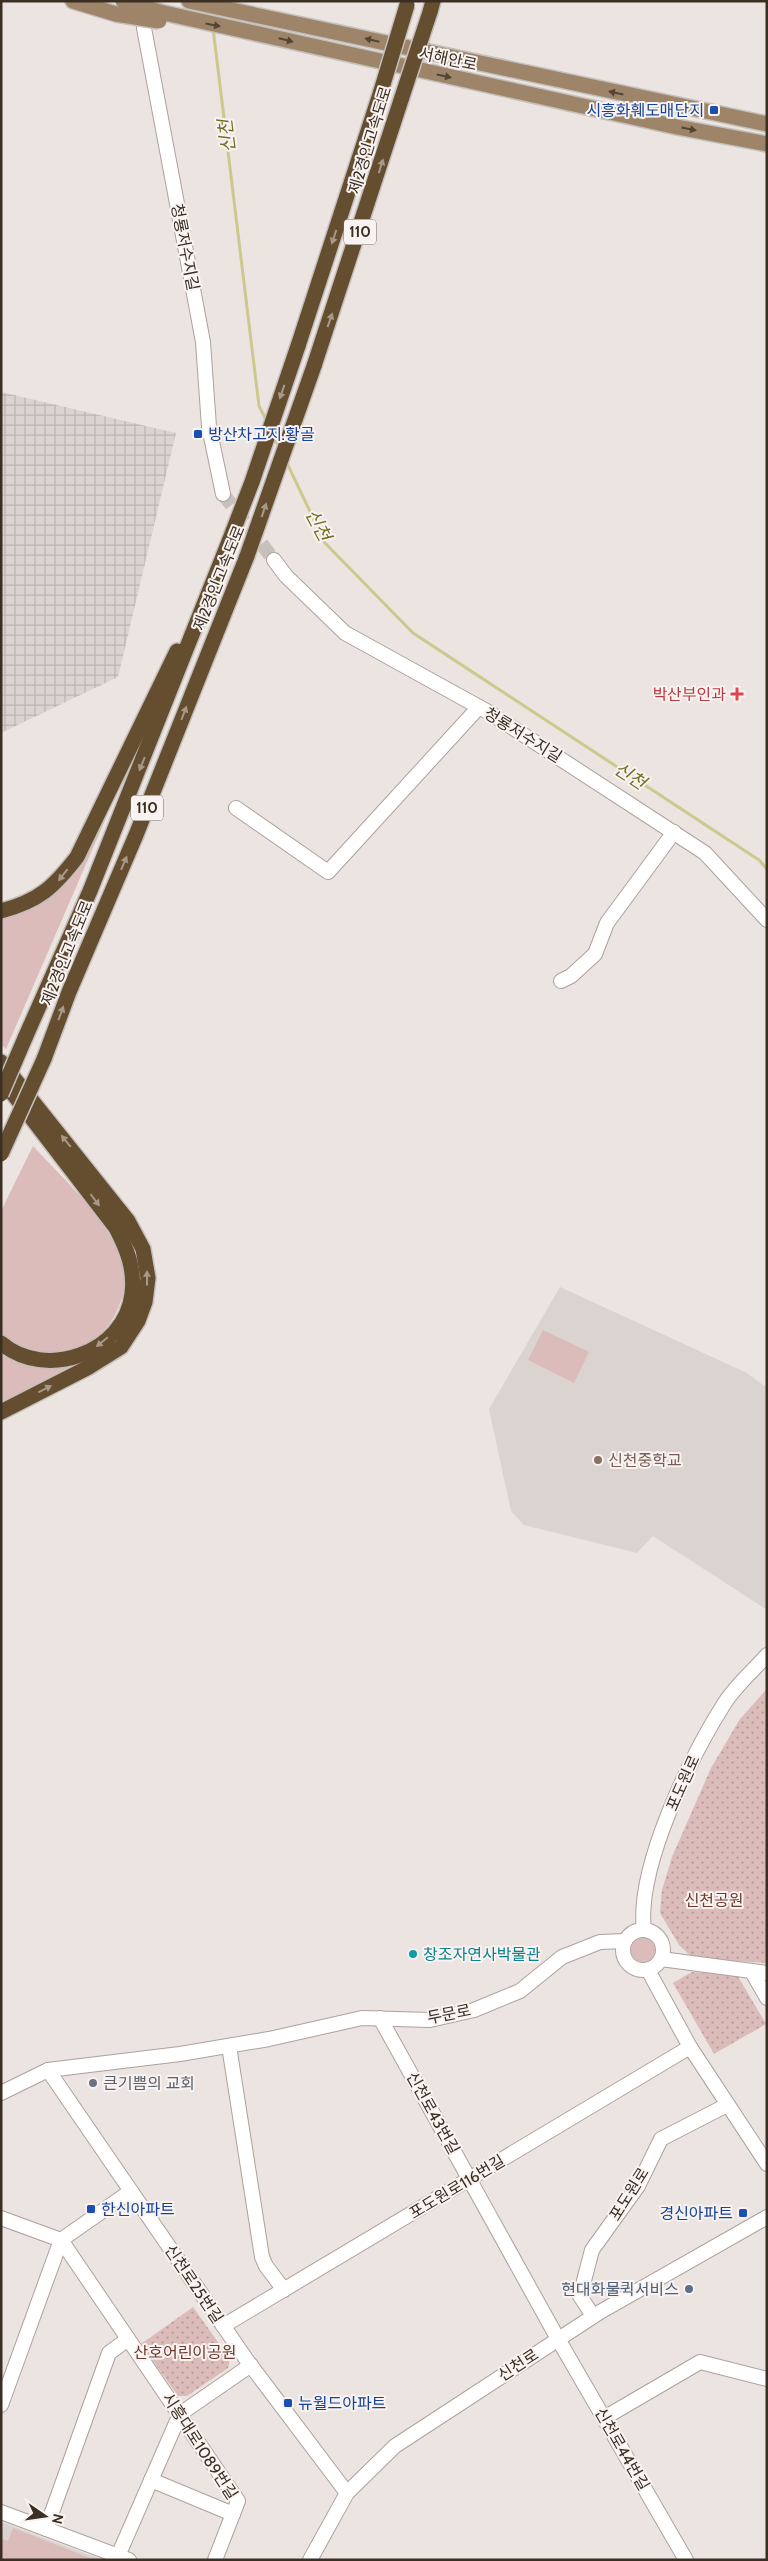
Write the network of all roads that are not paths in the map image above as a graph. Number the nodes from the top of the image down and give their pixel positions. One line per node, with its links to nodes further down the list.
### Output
1 (73, 1): 7 (main road, 서해안로)
2 (143, 1): 11 (street, 청룡저수지길)
3 (189, 1): 8 (main road, 서해안로)
4 (211, 1): 8 (main road)
5 (408, 3): 13 (highway, 제2경인고속도로 / 110, one-way to 13, bridge)
6 (431, 6): 23 (highway, 제2경인고속도로 / 110, one-way to 6, bridge)
7 (119, 8): 10 (main road, 서해안로, one-way to 10, bridge)
8 (231, 9): 9 (main road, 서해안로, one-way to 8)
9 (767, 124)
10 (767, 144)
11 (223, 494)
12 (274, 560): 14 (street, 청룡저수지길)
13 (213, 583): 17 (highway, one-way to 17); 22 (highway, 제2경인고속도로 / 110, one-way to 22, bridge)
14 (479, 707): 15 (street); 16 (street, 청룡저수지길)
15 (236, 808)
16 (674, 832): 18 (street, 청룡저수지길); 19 (street)
17 (1, 911)
18 (767, 920)
19 (561, 981)
20 (1, 1062): 25 (highway, one-way to 20)
21 (1, 1078): 24 (highway, one-way to 24)
22 (1, 1094)
23 (1, 1154)
24 (1, 1343)
25 (1, 1412)
26 (767, 1655): 27 (street, 포도원로)
27 (644, 1930): 28 (street); 29 (street)
28 (625, 1941): 30 (street); 34 (street, 두문로)
29 (661, 1959): 30 (street); 31 (street)
30 (648, 1970): 36 (street)
31 (752, 1972): 32 (street); 33 (street)
32 (767, 1973)
33 (767, 1998)
34 (380, 2018): 35 (street, 두문로); 41 (street, 신천로43번길)
35 (229, 2046): 37 (street, 두문로); 46 (street)
36 (690, 2047): 39 (street); 41 (street, 포도원로116번길)
37 (48, 2070): 38 (street, 두문로); 42 (street, 신천로25번길)
38 (1, 2093)
39 (727, 2105): 40 (street); 47 (street, 포도원로)
40 (767, 2164)
41 (470, 2179): 46 (street, 포도원로116번길); 50 (street, 신천로43번길)
42 (131, 2191): 45 (street); 48 (street, 신천로25번길)
43 (767, 2217): 47 (street, 신천로)
44 (1, 2218): 45 (street)
45 (61, 2240): 49 (street, 시흥대로1089번길); 53 (street)
46 (284, 2290): 48 (street, 포도원로116번길)
47 (592, 2316): 50 (street, 신천로)
48 (223, 2326): 51 (street, 신천로25번길)
49 (128, 2339): 54 (street, 시흥대로1089번길); 60 (street)
50 (558, 2339): 55 (street, 신천로44번길); 57 (street, 신천로)
51 (251, 2365): 54 (street); 57 (street, 신천로25번길)
52 (767, 2379): 55 (street)
53 (1, 2405)
54 (180, 2414): 56 (street); 59 (street, 시흥대로1089번길)
55 (604, 2418): 64 (street, 신천로44번길)
56 (151, 2480): 59 (street); 61 (street)
57 (347, 2492): 63 (street, 신천로)
58 (1, 2512): 60 (street)
59 (233, 2514): 62 (street, 시흥대로1089번길)
60 (46, 2529): 61 (street)
61 (124, 2558)
62 (215, 2560)
63 (310, 2560)
64 (686, 2560)

